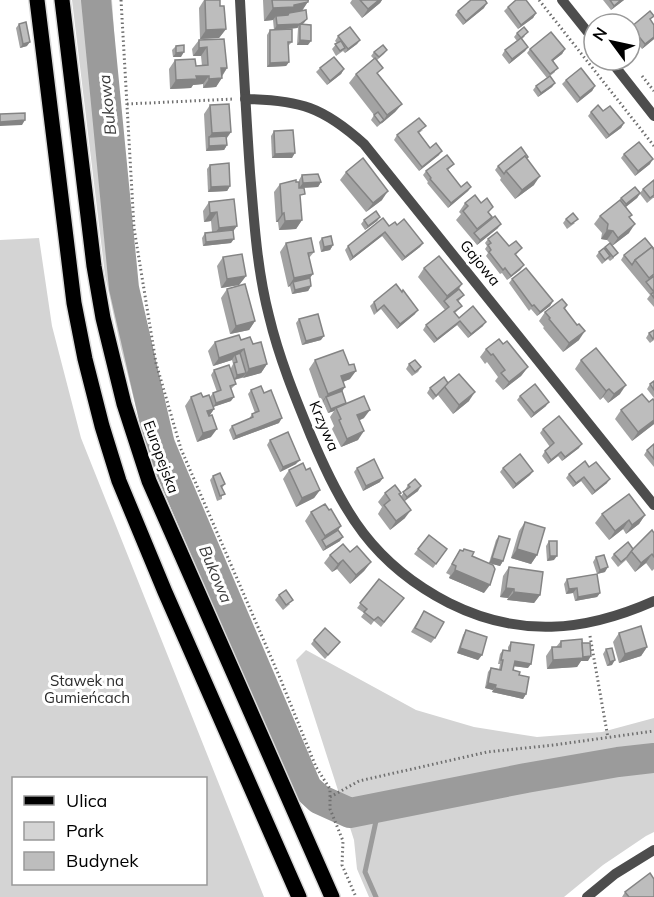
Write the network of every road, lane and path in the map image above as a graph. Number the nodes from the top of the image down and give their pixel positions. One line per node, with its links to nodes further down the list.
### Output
1 (37, 0): 20 (main road)
2 (62, 0): 21 (main road, Europejska)
3 (122, 0): 10 (path)
4 (240, 0): 9 (street, Krzywa)
5 (539, 0): 12 (path)
6 (562, 0): 7 (street)
7 (582, 25)
8 (619, 72): 11 (street)
9 (241, 98): 10 (path); 13 (street, Gajowa); 14 (street, Krzywa)
10 (127, 104): 18 (path)
11 (654, 116)
12 (654, 146)
13 (654, 505)
14 (654, 601)
15 (584, 634): 17 (path)
16 (654, 731): 17 (path)
17 (608, 738): 18 (path)
18 (330, 796): 22 (path)
19 (654, 850): 23 (street)
20 (299, 897)
21 (332, 897)
22 (356, 897)
23 (587, 897)

